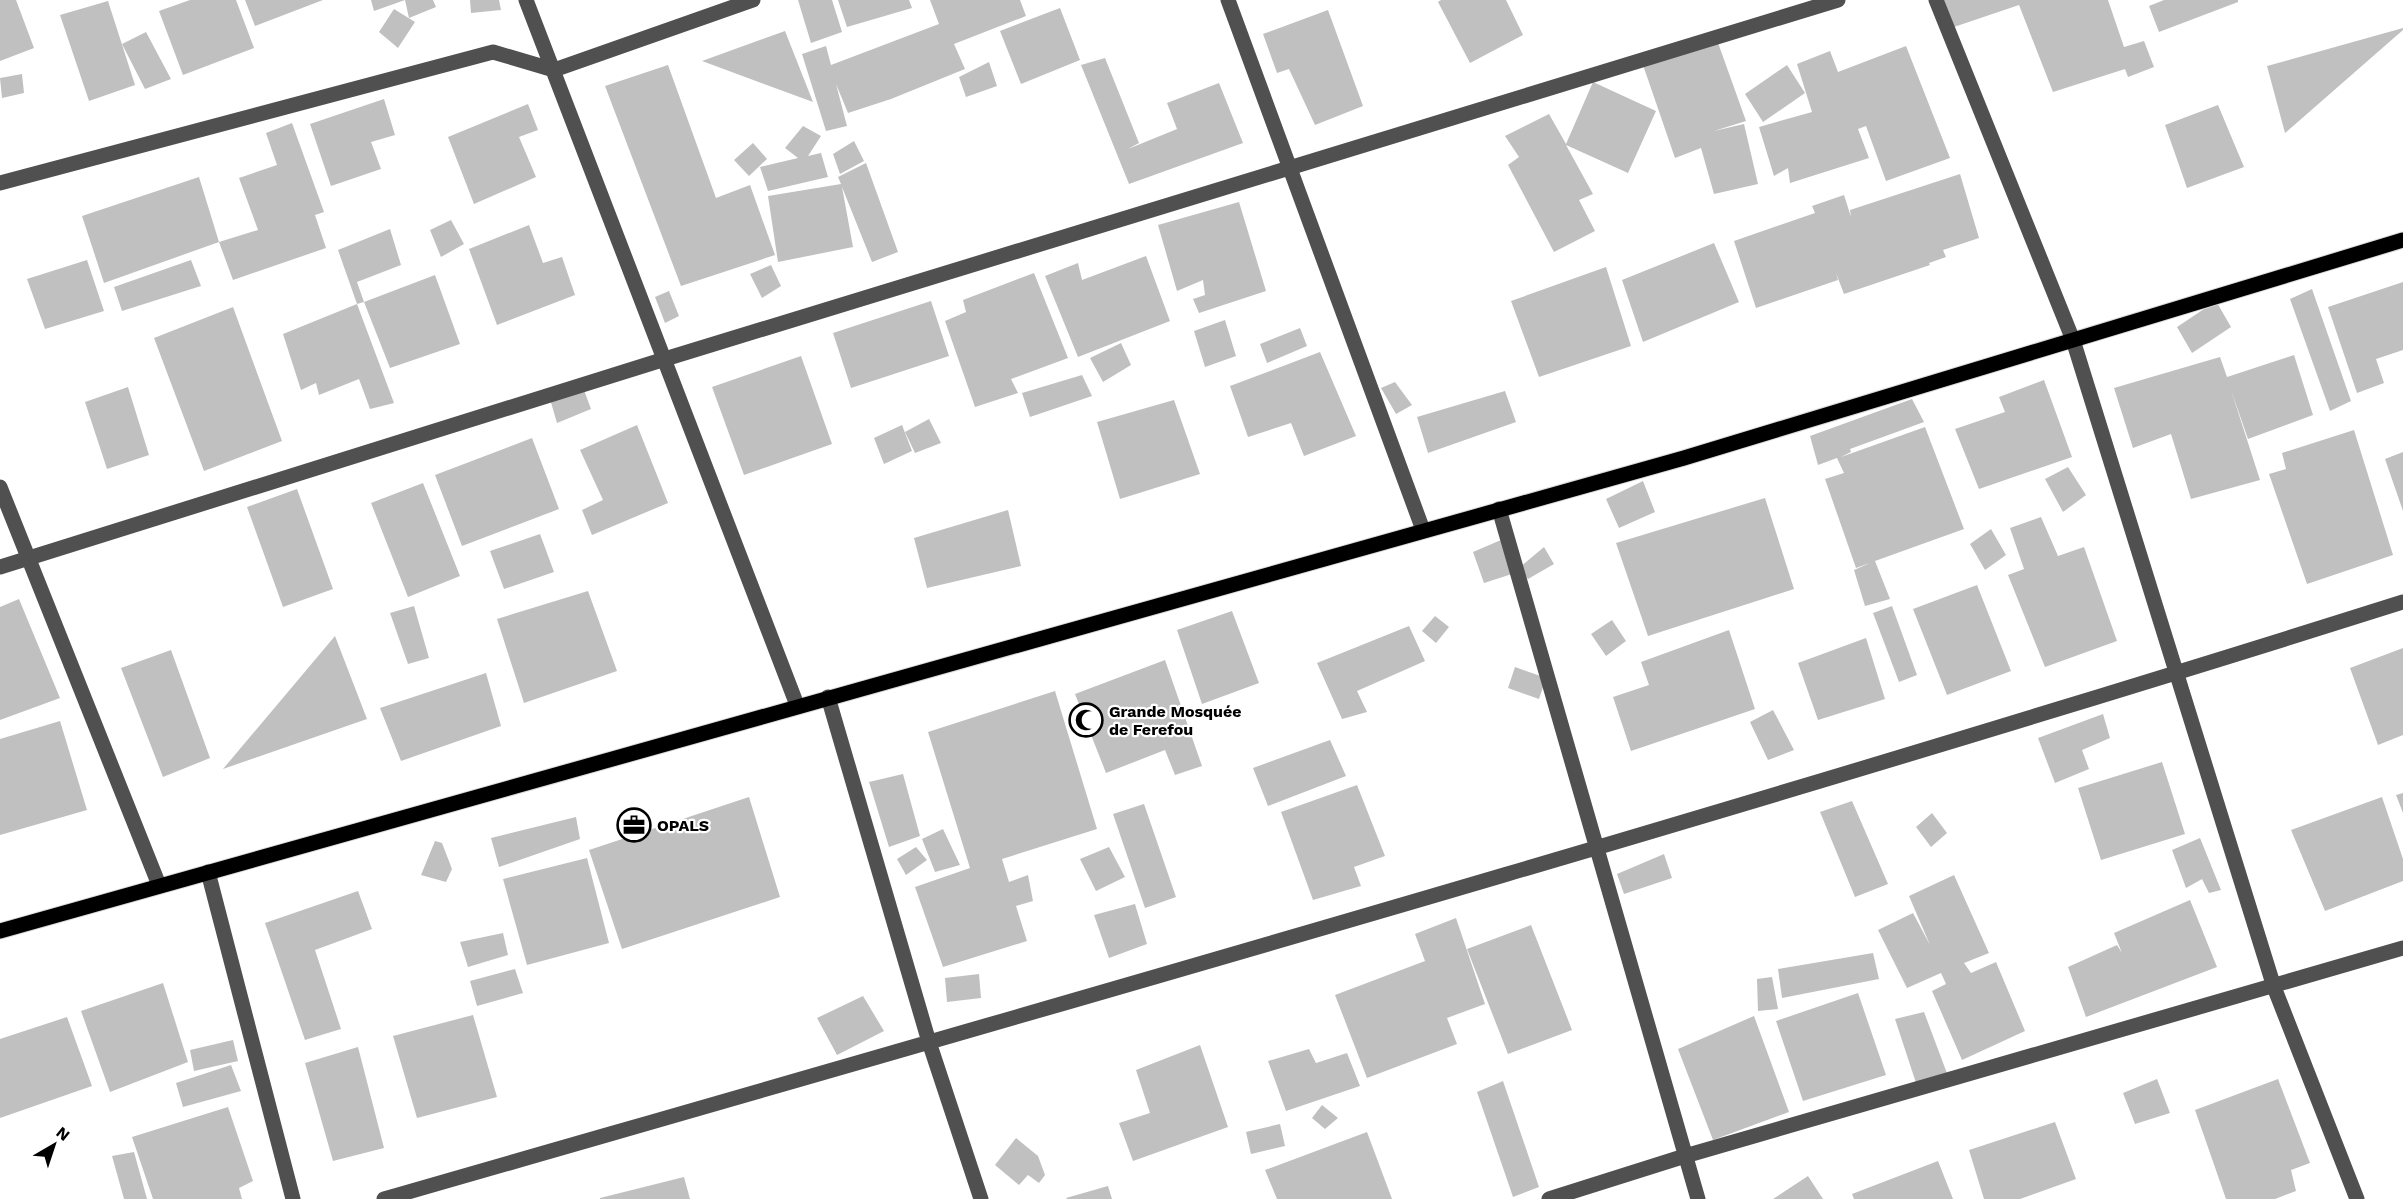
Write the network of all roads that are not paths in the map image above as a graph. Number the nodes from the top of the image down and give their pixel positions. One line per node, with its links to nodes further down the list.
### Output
1 (526, 0): 6 (street)
2 (753, 0): 6 (street)
3 (1228, 0): 7 (street)
4 (1838, 0): 7 (street)
5 (1936, 0): 10 (street)
6 (554, 70): 8 (street); 11 (street)
7 (1289, 169): 11 (street); 14 (street)
8 (0, 183)
9 (2403, 240): 10 (main road)
10 (2073, 340): 13 (main road); 18 (street)
11 (665, 358): 15 (street); 20 (street)
12 (0, 487): 15 (street)
13 (1499, 509): 14 (main road); 21 (street)
14 (1422, 530): 19 (main road)
15 (29, 559): 16 (street); 23 (street)
16 (0, 567)
17 (2403, 602): 18 (street)
18 (2177, 673): 21 (street); 26 (street)
19 (828, 697): 20 (main road); 27 (street)
20 (797, 705): 22 (main road)
21 (1596, 846): 27 (street); 28 (street)
22 (208, 872): 23 (main road); 29 (street)
23 (159, 885): 24 (main road)
24 (0, 931)
25 (2403, 948): 26 (street)
26 (2274, 987): 28 (street); 34 (street)
27 (929, 1042): 30 (street); 31 (street)
28 (1685, 1156): 32 (street); 33 (street)
29 (293, 1199)
30 (384, 1199)
31 (981, 1199)
32 (1549, 1199)
33 (1698, 1199)
34 (2357, 1199)

